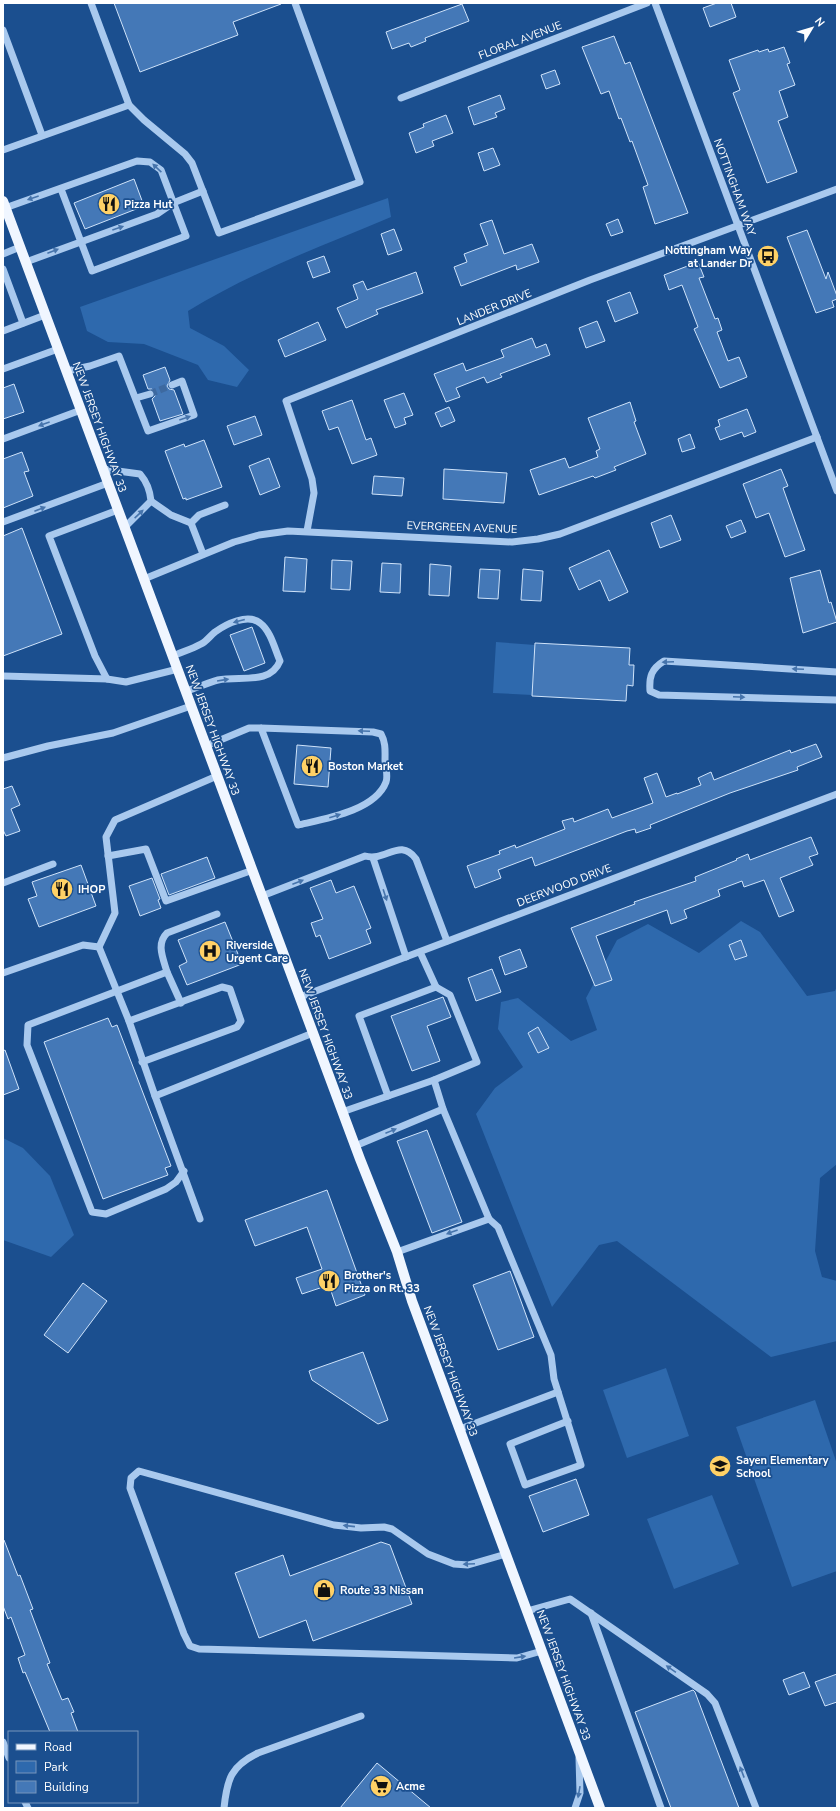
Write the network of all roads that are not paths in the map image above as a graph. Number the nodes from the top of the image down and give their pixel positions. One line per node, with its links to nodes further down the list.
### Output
1 (91, 3): 7 (street)
2 (295, 3): 12 (street)
3 (647, 3): 6 (street, FLORAL AVENUE)
4 (655, 3): 15 (street, NOTTINGHAM WAY)
5 (3, 30): 8 (street)
6 (401, 98)
7 (129, 105): 8 (street); 12 (street)
8 (42, 135): 9 (street)
9 (3, 150)
10 (61, 189): 13 (street, one-way to 10); 14 (street, one-way to 14); 16 (street)
11 (837, 189): 15 (street, LANDER DRIVE)
12 (203, 190): 13 (street)
13 (173, 203): 16 (street, one-way to 13); 16 (street)
14 (4, 204): 17 (main road, NEW JERSEY HIGHWAY 33)
15 (738, 225): 31 (street, NOTTINGHAM WAY); 42 (street, LANDER DRIVE)
16 (81, 241): 19 (street, one-way to 16)
17 (20, 247): 18 (street); 19 (main road, NEW JERSEY HIGHWAY 33)
18 (3, 254)
19 (26, 262): 21 (main road, NEW JERSEY HIGHWAY 33)
20 (3, 268): 22 (street)
21 (45, 315): 22 (street); 24 (main road, NEW JERSEY HIGHWAY 33)
22 (24, 323): 23 (street)
23 (3, 331)
24 (58, 349): 25 (street); 26 (main road, NEW JERSEY HIGHWAY 33)
25 (3, 369)
26 (66, 371): 29 (street); 30 (main road, NEW JERSEY HIGHWAY 33)
27 (172, 385): 29 (street, one-way to 27)
28 (150, 394): 29 (street)
29 (136, 398)
30 (81, 410): 32 (street, one-way to 32); 33 (main road, NEW JERSEY HIGHWAY 33)
31 (817, 437): 35 (street, NOTTINGHAM WAY); 42 (street, EVERGREEN AVENUE)
32 (3, 439)
33 (103, 469): 34 (main road, NEW JERSEY HIGHWAY 33); 36 (street)
34 (108, 483): 38 (main road, NEW JERSEY HIGHWAY 33); 39 (street, one-way to 34)
35 (837, 491)
36 (151, 501): 40 (street); 41 (street, one-way to 36)
37 (225, 505): 40 (street)
38 (118, 510): 41 (main road, NEW JERSEY HIGHWAY 33); 49 (street)
39 (3, 522)
40 (192, 524): 43 (street)
41 (125, 527): 44 (main road, NEW JERSEY HIGHWAY 33)
42 (307, 531): 43 (street, EVERGREEN AVENUE)
43 (203, 554): 44 (street, EVERGREEN AVENUE)
44 (144, 578): 45 (main road, NEW JERSEY HIGHWAY 33)
45 (173, 656): 46 (main road, NEW JERSEY HIGHWAY 33); 50 (street, one-way to 45)
46 (178, 669): 49 (street); 50 (main road, NEW JERSEY HIGHWAY 33)
47 (837, 672): 51 (street, one-way to 51)
48 (3, 676): 49 (street)
49 (108, 679)
50 (186, 691): 52 (main road, NEW JERSEY HIGHWAY 33)
51 (837, 700)
52 (191, 706): 54 (main road, NEW JERSEY HIGHWAY 33); 55 (street)
53 (261, 728): 53 (street, one-way to 53); 54 (street)
54 (206, 746): 56 (main road, NEW JERSEY HIGHWAY 33)
55 (3, 758)
56 (217, 776): 58 (street); 61 (main road, NEW JERSEY HIGHWAY 33)
57 (837, 794): 65 (street, DEERWOOD DRIVE)
58 (108, 856): 61 (street); 66 (street)
59 (373, 858): 63 (street, one-way to 59); 65 (street); 68 (street, one-way to 68)
60 (53, 864): 62 (street)
61 (253, 870): 63 (main road, NEW JERSEY HIGHWAY 33)
62 (3, 883)
63 (262, 896): 73 (main road, NEW JERSEY HIGHWAY 33)
64 (217, 914): 69 (street)
65 (447, 941): 67 (street, DEERWOOD DRIVE)
66 (99, 948): 70 (street); 72 (street)
67 (420, 952): 68 (street, DEERWOOD DRIVE); 71 (street)
68 (406, 957): 73 (street, DEERWOOD DRIVE)
69 (167, 972): 72 (street); 74 (street)
70 (3, 973)
71 (436, 987): 78 (street); 80 (street)
72 (117, 990): 75 (street); 84 (street)
73 (300, 997): 76 (main road, NEW JERSEY HIGHWAY 33)
74 (181, 1003): 75 (street); 77 (street)
75 (129, 1022): 77 (street)
76 (313, 1033): 79 (street); 82 (main road, NEW JERSEY HIGHWAY 33)
77 (142, 1062): 79 (street)
78 (434, 1080): 80 (street); 81 (street)
79 (155, 1096): 84 (street)
80 (388, 1096): 82 (street)
81 (443, 1109): 83 (street, one-way to 81); 86 (street)
82 (342, 1112): 83 (main road, NEW JERSEY HIGHWAY 33)
83 (355, 1146): 87 (main road, NEW JERSEY HIGHWAY 33)
84 (184, 1171): 85 (street)
85 (200, 1219)
86 (489, 1219): 87 (street, one-way to 87); 88 (street)
87 (398, 1252): 90 (main road, NEW JERSEY HIGHWAY 33)
88 (558, 1392): 89 (street); 90 (street)
89 (568, 1421): 89 (street)
90 (460, 1429): 91 (main road, NEW JERSEY HIGHWAY 33)
91 (506, 1554): 92 (main road, NEW JERSEY HIGHWAY 33); 94 (street, one-way to 94)
92 (527, 1611): 93 (street); 94 (main road, NEW JERSEY HIGHWAY 33)
93 (591, 1613): 102 (street); 103 (street, one-way to 93)
94 (542, 1652): 97 (main road, NEW JERSEY HIGHWAY 33)
95 (361, 1716): 99 (street)
96 (3, 1742): 98 (street)
97 (578, 1748): 100 (street, one-way to 100); 101 (main road, NEW JERSEY HIGHWAY 33)
98 (8, 1755)
99 (224, 1808)
100 (575, 1808)
101 (600, 1808)
102 (661, 1808)
103 (756, 1808)

